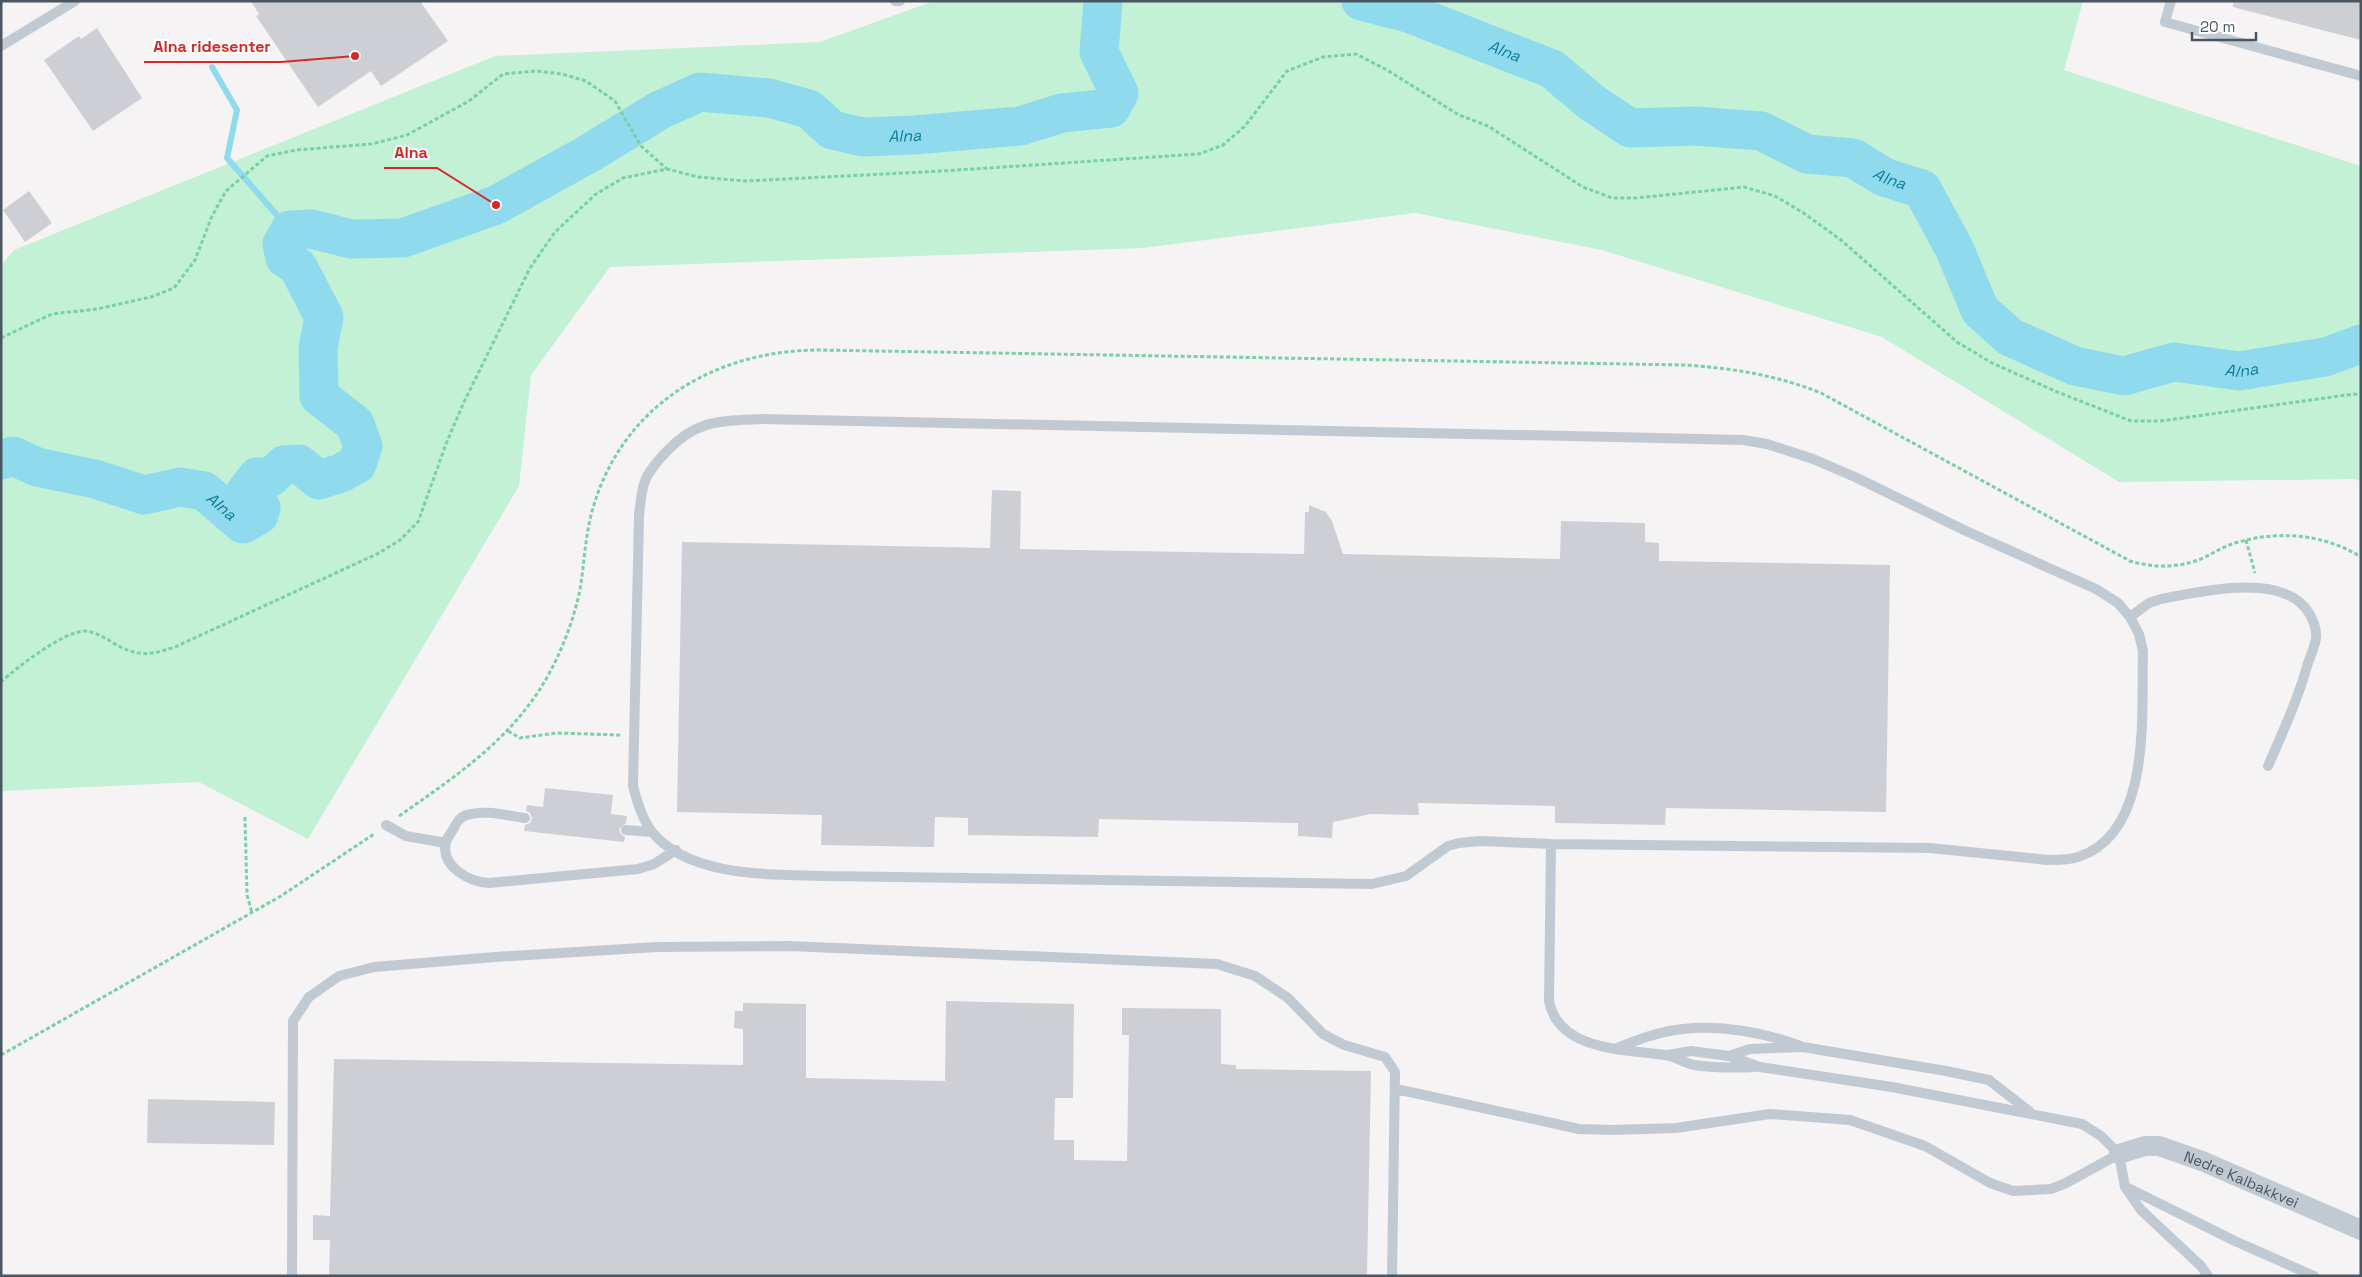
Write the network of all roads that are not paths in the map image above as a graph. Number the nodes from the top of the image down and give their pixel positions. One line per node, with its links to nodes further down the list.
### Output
1 (75, 1): 5 (lane)
2 (895, 1): 3 (lane)
3 (900, 1)
4 (2171, 1): 6 (lane)
5 (1, 46)
6 (2361, 76)
7 (2130, 617): 8 (lane); 12 (lane); 14 (lane)
8 (2268, 766)
9 (525, 818): 13 (lane)
10 (386, 825): 13 (lane)
11 (626, 830): 12 (lane)
12 (652, 832): 15 (lane)
13 (446, 843): 15 (lane)
14 (1551, 844): 15 (lane); 17 (lane)
15 (676, 850)
16 (1803, 1047): 17 (lane); 19 (lane); 22 (lane)
17 (1614, 1049): 18 (lane)
18 (1668, 1055): 19 (lane); 20 (lane)
19 (1728, 1056): 20 (lane)
20 (1760, 1066): 22 (lane)
21 (1396, 1089): 23 (lane); 26 (lane); 27 (lane)
22 (2033, 1114): 23 (lane)
23 (2119, 1154): 24 (lane); 25 (street, Nedre Kalbakkvei)
24 (2125, 1187): 28 (lane); 29 (lane)
25 (2361, 1230)
26 (292, 1276)
27 (1392, 1276)
28 (2208, 1276)
29 (2314, 1276)

